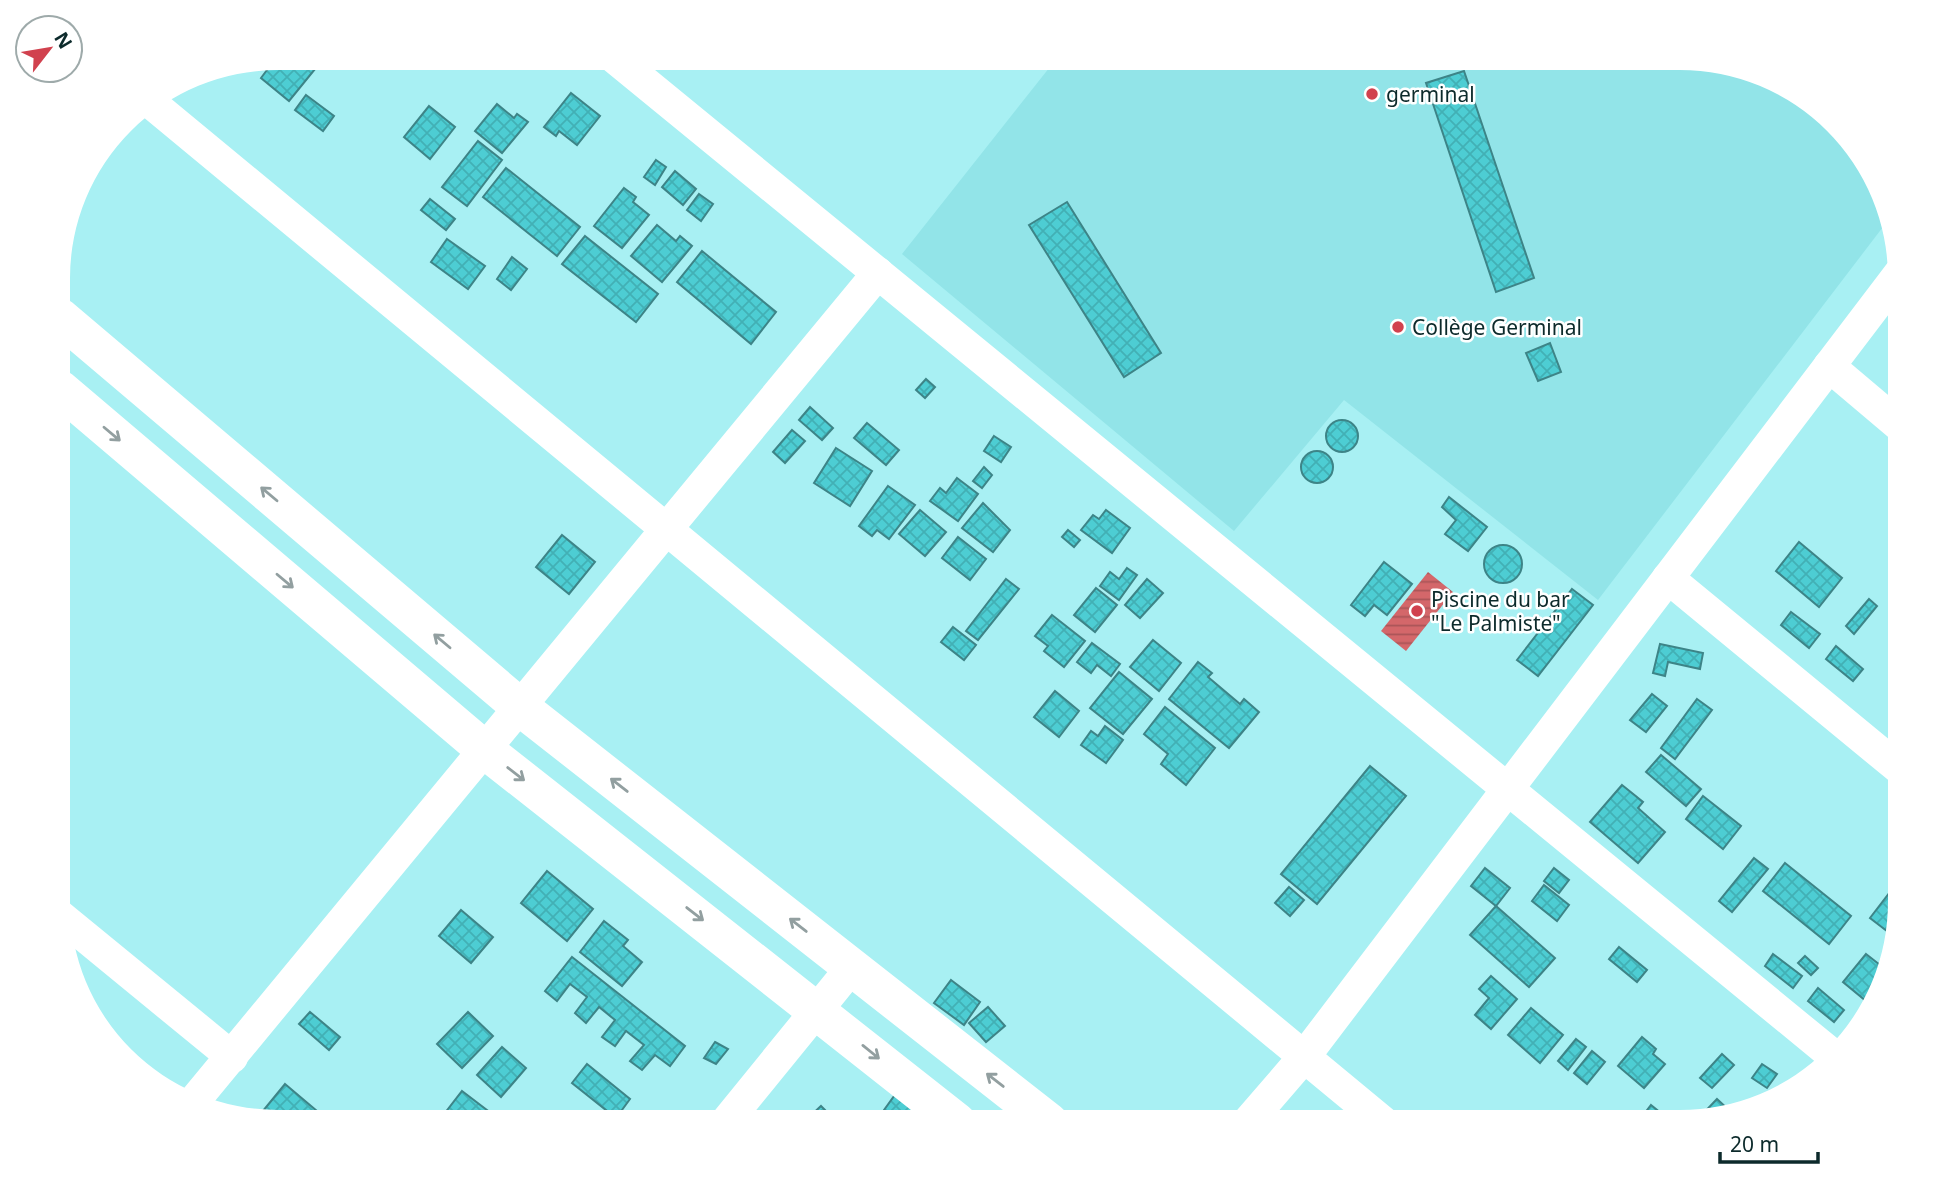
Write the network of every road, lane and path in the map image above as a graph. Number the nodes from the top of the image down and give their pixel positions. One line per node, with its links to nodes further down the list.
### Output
1 (630, 70): 3 (street)
2 (158, 108): 9 (street)
3 (878, 272): 9 (street); 14 (street)
4 (1888, 289): 6 (street)
5 (70, 325): 11 (main road, one-way to 5)
6 (1829, 366): 8 (street); 10 (street)
7 (70, 397): 12 (main road, one-way to 12)
8 (1888, 416)
9 (665, 530): 11 (street); 20 (street)
10 (1668, 578): 13 (street); 14 (street)
11 (520, 707): 12 (street); 16 (main road, one-way to 11)
12 (485, 750): 17 (main road, one-way to 17); 19 (street)
13 (1888, 759)
14 (1509, 789): 18 (street); 20 (street)
15 (72, 926): 19 (street)
16 (852, 967): 17 (street); 24 (main road, one-way to 16)
17 (818, 1009): 22 (street); 23 (main road, one-way to 23)
18 (1826, 1049)
19 (232, 1057): 21 (street)
20 (1304, 1057): 25 (street); 26 (street)
21 (200, 1095)
22 (736, 1110)
23 (942, 1110)
24 (1034, 1110)
25 (1258, 1110)
26 (1368, 1110)

